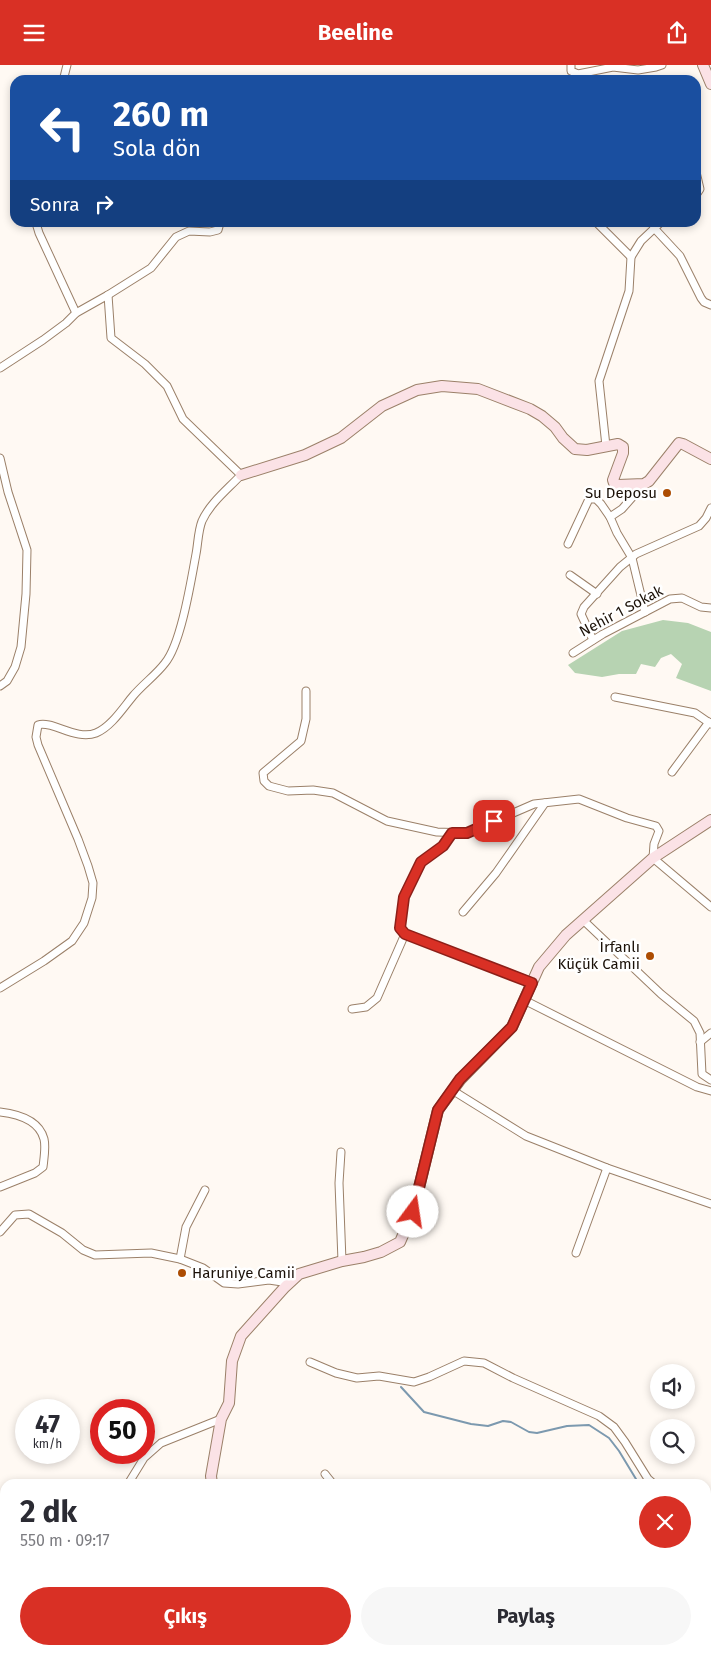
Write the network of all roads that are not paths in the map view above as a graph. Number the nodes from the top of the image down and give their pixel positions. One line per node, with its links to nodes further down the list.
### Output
1 (571, 65): 2 (street)
2 (662, 65)
3 (703, 65): 4 (main road)
4 (711, 84)
5 (37, 227): 13 (street)
6 (219, 227): 11 (street)
7 (601, 227): 10 (street)
8 (655, 227): 10 (street)
9 (658, 227): 12 (street)
10 (631, 257): 15 (street)
11 (108, 295): 13 (street); 18 (street)
12 (711, 305)
13 (76, 313): 14 (street)
14 (0, 368)
15 (606, 446): 18 (main road); 19 (main road)
16 (0, 458): 32 (street)
17 (711, 459): 19 (main road)
18 (241, 475): 46 (street)
19 (644, 484): 21 (street)
20 (711, 508): 22 (street)
21 (610, 517): 24 (street); 25 (street)
22 (703, 521): 23 (street); 25 (street)
23 (711, 526)
24 (568, 544)
25 (632, 558): 27 (street); 29 (street)
26 (570, 575): 27 (street)
27 (596, 594): 30 (street)
28 (711, 608): 29 (street, Nehir 1 Sokak)
29 (645, 612): 30 (street, Nehir 1 Sokak)
30 (593, 641): 31 (street, Nehir 1 Sokak)
31 (573, 653)
32 (0, 686)
33 (306, 691): 39 (street)
34 (615, 697): 35 (street)
35 (710, 723): 36 (street)
36 (672, 772)
37 (545, 803): 39 (street); 40 (street); 42 (street)
38 (711, 820): 40 (main road)
39 (452, 833): 44 (street)
40 (653, 858): 41 (street); 43 (main road)
41 (711, 907)
42 (464, 912)
43 (583, 920): 45 (main road); 50 (street)
44 (405, 934): 45 (street); 48 (street)
45 (532, 983): 47 (main road)
46 (0, 988)
47 (524, 1000): 52 (main road); 53 (street)
48 (352, 1009)
49 (711, 1033): 50 (street)
50 (700, 1041): 51 (street)
51 (711, 1080)
52 (452, 1090): 56 (street); 63 (main road)
53 (711, 1091)
54 (0, 1112): 57 (street)
55 (340, 1152): 63 (street)
56 (607, 1168): 59 (street); 61 (street)
57 (0, 1187)
58 (205, 1190): 62 (street)
59 (711, 1204)
60 (0, 1232): 62 (street)
61 (576, 1253)
62 (180, 1259): 64 (street)
63 (342, 1261): 64 (main road)
64 (289, 1283): 66 (main road)
65 (310, 1362): 71 (street)
66 (221, 1419): 68 (street); 69 (main road)
67 (325, 1474): 70 (street)
68 (131, 1479)
69 (211, 1479)
70 (329, 1479)
71 (648, 1479)

